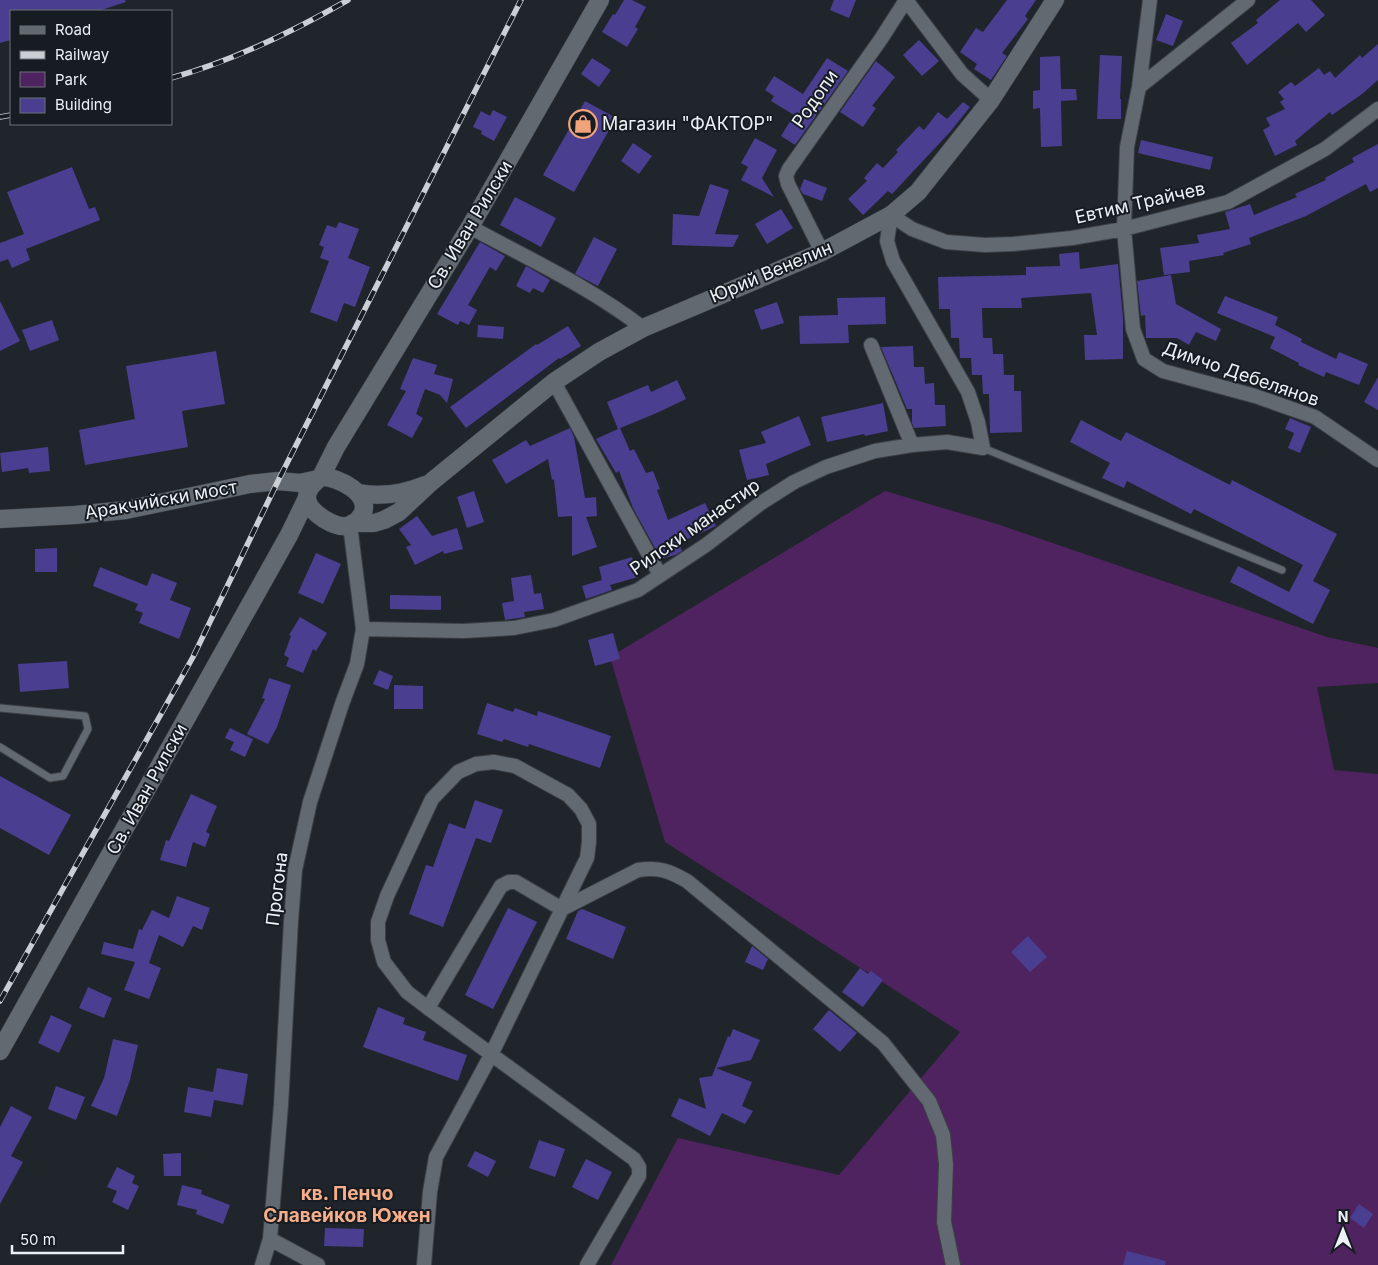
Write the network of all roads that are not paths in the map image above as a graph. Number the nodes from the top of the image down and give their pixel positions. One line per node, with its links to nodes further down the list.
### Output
1 (600, 0): 10 (street, Св. Иван Рилски)
2 (906, 0): 7 (street); 12 (street, Родопи)
3 (1055, 0): 7 (street, Юрий Венелин)
4 (1150, 0): 6 (street, Димчо Дебелянов)
5 (1248, 0): 6 (street)
6 (1139, 88): 11 (street, Димчо Дебелянов)
7 (991, 100): 9 (street, Юрий Венелин)
8 (1378, 109): 11 (street, Евтим Трайчев)
9 (891, 214): 11 (street, Евтим Трайчев); 12 (street, Юрий Венелин); 17 (street)
10 (470, 227): 13 (street); 20 (street, Св. Иван Рилски)
11 (1124, 229): 18 (street, Димчо Дебелянов)
12 (822, 252): 13 (street, Юрий Венелин)
13 (643, 328): 15 (street, Юрий Венелин)
14 (871, 345): 16 (street)
15 (554, 382): 19 (street, Юрий Венелин); 25 (street)
16 (912, 445): 17 (street, Рилски манастир); 25 (street, Рилски манастир)
17 (983, 448): 24 (lane)
18 (1378, 460)
19 (430, 483): 21 (street, Юрий Венелин); 23 (street, Юрий Венелин)
20 (318, 490): 21 (street); 22 (street, Аракчийски мост); 23 (street, Юрий Венелин); 31 (street, Св. Иван Рилски)
21 (358, 493): 23 (street)
22 (0, 519)
23 (352, 524): 26 (street, Прогона)
24 (1282, 570)
25 (660, 575): 26 (street, Рилски манастир)
26 (363, 630): 33 (street, Прогона)
27 (0, 708): 28 (lane)
28 (0, 747)
29 (562, 909): 30 (street); 30 (street); 32 (street); 38 (street)
30 (428, 1008): 32 (street)
31 (0, 1052)
32 (491, 1055): 36 (street); 37 (street)
33 (270, 1239): 34 (street, Прогона); 35 (street)
34 (262, 1265)
35 (318, 1265)
36 (424, 1265)
37 (587, 1265)
38 (953, 1265)

